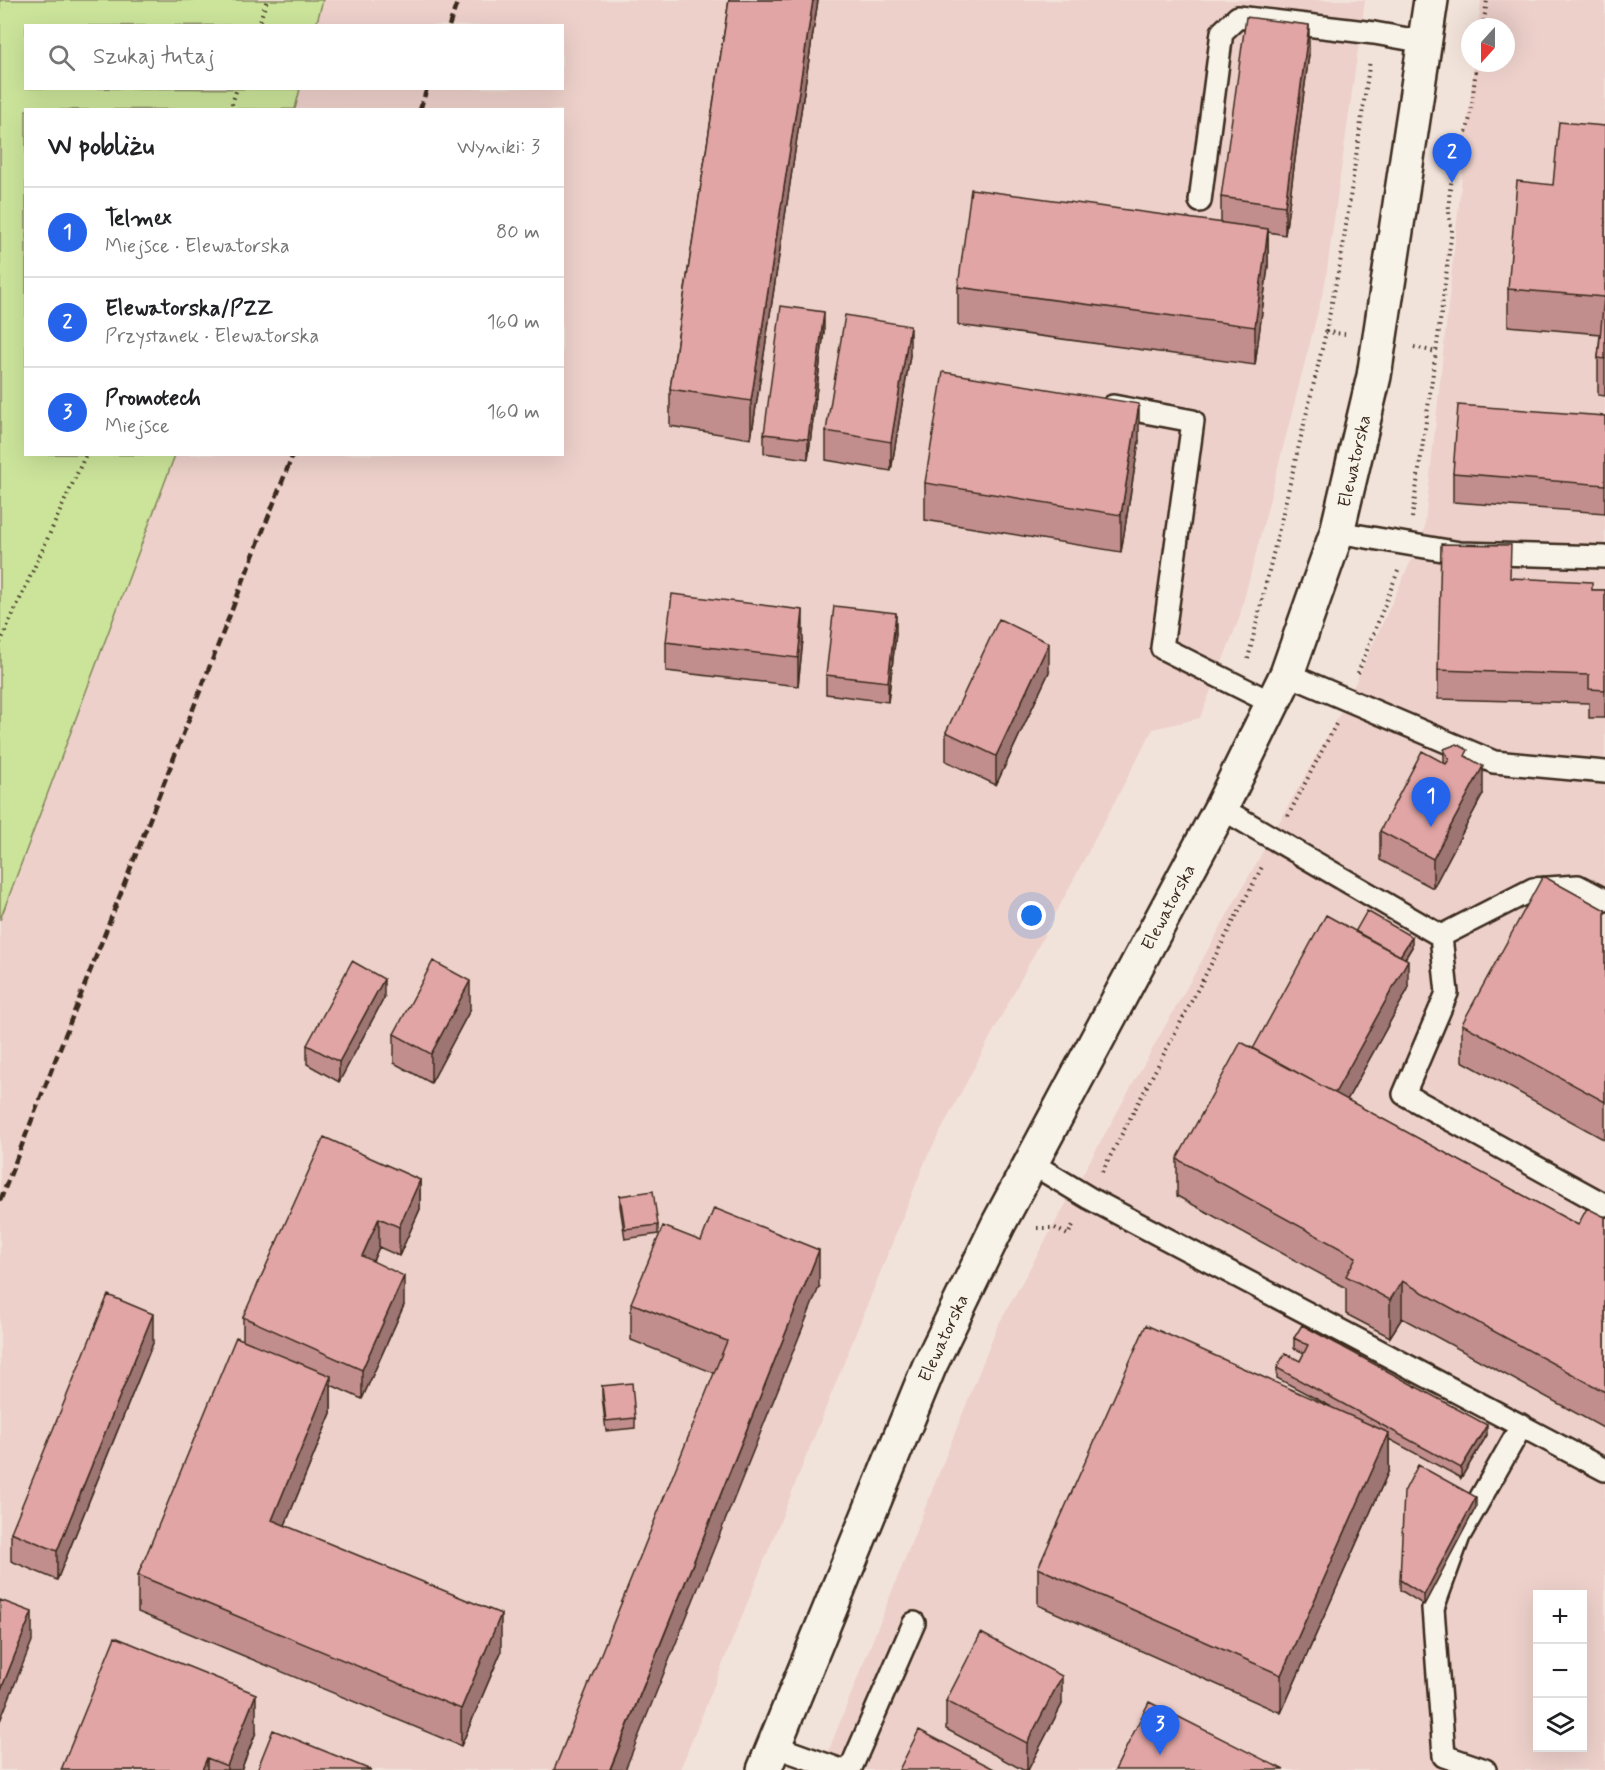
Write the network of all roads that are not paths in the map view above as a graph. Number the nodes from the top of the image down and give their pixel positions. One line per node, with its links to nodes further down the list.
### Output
1 (1431, 0): 2 (street, Elewatorska)
2 (1425, 42): 3 (lane); 5 (street, Elewatorska)
3 (1200, 201)
4 (1095, 402): 8 (lane)
5 (1337, 532): 6 (lane); 7 (street, Elewatorska)
6 (1605, 557)
7 (1287, 674): 8 (street, Elewatorska); 9 (lane)
8 (1274, 704): 10 (street, Elewatorska)
9 (1605, 772)
10 (1221, 808): 12 (lane); 13 (street, Elewatorska)
11 (1605, 900): 12 (lane)
12 (1441, 936): 14 (lane)
13 (1031, 1163): 15 (lane); 18 (street, Elewatorska)
14 (1605, 1205)
15 (1522, 1425): 16 (lane); 21 (lane)
16 (1605, 1470)
17 (914, 1623): 20 (lane)
18 (769, 1758): 19 (lane)
19 (841, 1770)
20 (850, 1770)
21 (1485, 1770)

